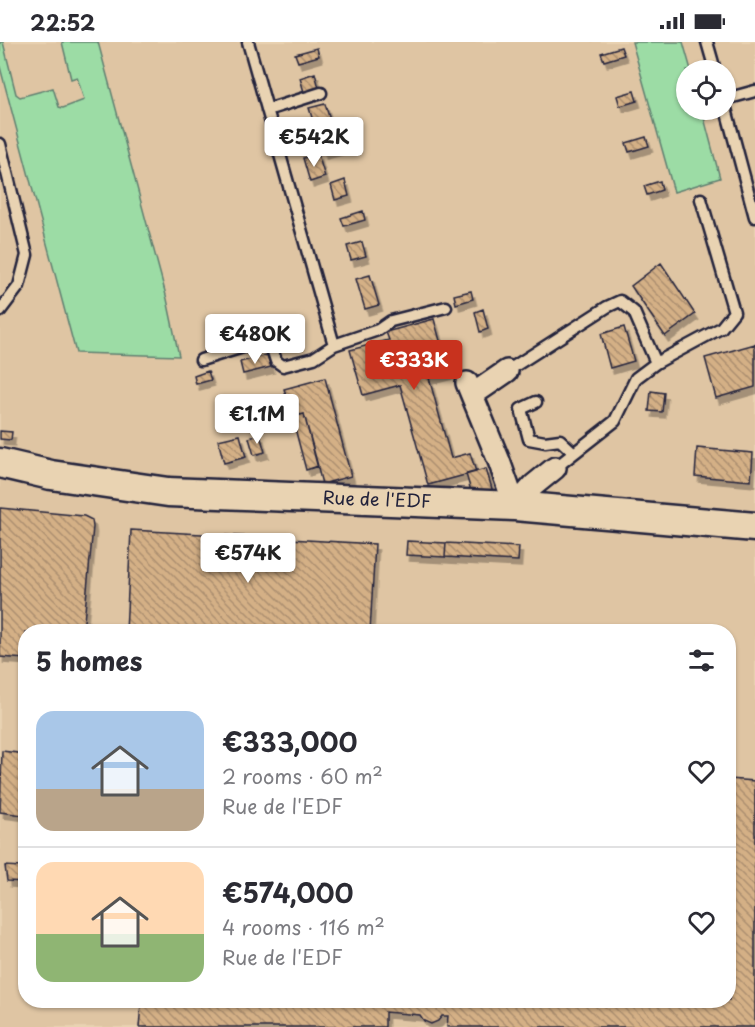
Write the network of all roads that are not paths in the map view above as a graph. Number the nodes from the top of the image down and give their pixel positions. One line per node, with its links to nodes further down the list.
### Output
1 (248, 42): 7 (lane)
2 (707, 42): 3 (lane)
3 (712, 60)
4 (755, 90): 6 (lane)
5 (321, 93): 7 (lane)
6 (736, 96)
7 (267, 110): 10 (lane)
8 (729, 120): 13 (lane)
9 (312, 131): 10 (lane)
10 (276, 142): 16 (lane)
11 (0, 144): 15 (lane)
12 (701, 199): 18 (lane)
13 (755, 217)
14 (446, 307): 16 (lane)
15 (0, 311)
16 (334, 345): 17 (lane)
17 (201, 360)
18 (656, 363): 19 (lane); 21 (lane)
19 (507, 371): 24 (street)
20 (536, 402): 21 (lane)
21 (574, 453): 23 (lane)
22 (0, 463): 24 (street, Rue de l'EDF)
23 (555, 468): 24 (street)
24 (515, 506): 25 (street, Rue de l'EDF)
25 (755, 527)

